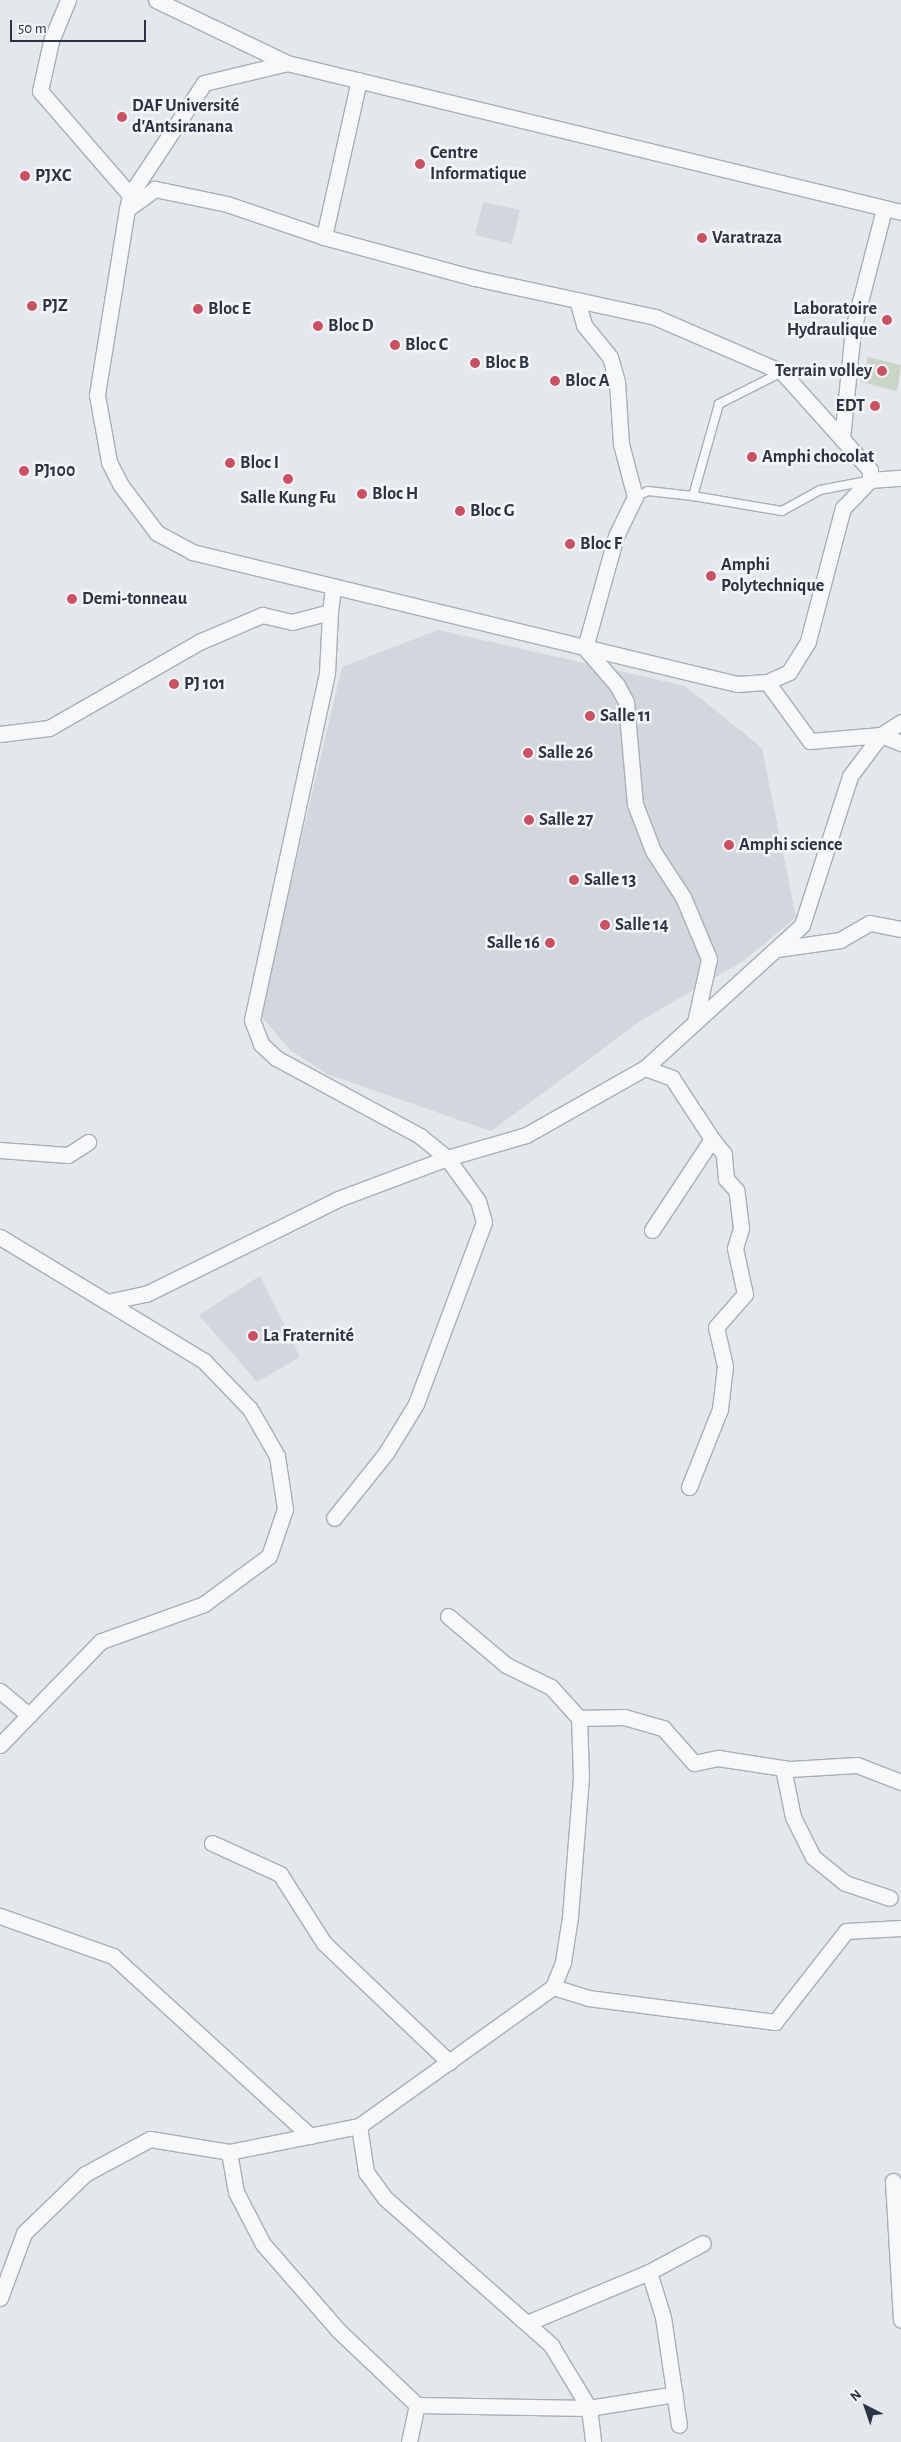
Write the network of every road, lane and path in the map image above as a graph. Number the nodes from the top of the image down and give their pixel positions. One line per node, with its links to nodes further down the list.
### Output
1 (68, 0): 5 (street)
2 (156, 0): 3 (street)
3 (287, 63): 4 (street); 5 (street)
4 (359, 80): 6 (street); 8 (street)
5 (129, 202): 8 (street); 16 (street)
6 (884, 209): 7 (street); 11 (street)
7 (901, 212)
8 (324, 236): 9 (street)
9 (577, 300): 10 (street); 15 (street)
10 (782, 372): 11 (street); 14 (lane)
11 (842, 439): 13 (street)
12 (901, 478): 13 (street)
13 (870, 480): 14 (lane); 19 (street)
14 (693, 496): 15 (lane)
15 (635, 497): 18 (street)
16 (333, 590): 17 (street); 18 (street)
17 (330, 612): 21 (street); 31 (street)
18 (585, 648): 19 (street); 26 (street)
19 (767, 682): 22 (street)
20 (901, 722): 22 (street)
21 (0, 734)
22 (881, 735): 23 (street); 25 (street)
23 (901, 743)
24 (901, 930): 25 (street)
25 (776, 949): 26 (street)
26 (695, 1022): 27 (street)
27 (645, 1068): 28 (street); 31 (street)
28 (712, 1139): 32 (street); 35 (street)
29 (88, 1142): 30 (street)
30 (0, 1150)
31 (447, 1158): 34 (street); 36 (street)
32 (652, 1230)
33 (0, 1237): 34 (street)
34 (107, 1302): 39 (street)
35 (689, 1487)
36 (334, 1518)
37 (448, 1616): 40 (street)
38 (0, 1691): 39 (street)
39 (29, 1716): 41 (street)
40 (579, 1718): 42 (street); 48 (street)
41 (0, 1745)
42 (783, 1768): 43 (street); 45 (street)
43 (901, 1782)
44 (212, 1843): 49 (street)
45 (890, 1898)
46 (0, 1916): 51 (street)
47 (901, 1928): 48 (street)
48 (553, 1987): 49 (street)
49 (449, 2062): 50 (street)
50 (359, 2126): 51 (street); 58 (street)
51 (310, 2136): 52 (street)
52 (229, 2152): 56 (street); 60 (street)
53 (892, 2181): 57 (street)
54 (703, 2244): 55 (street)
55 (649, 2272): 58 (street); 59 (street)
56 (0, 2298)
57 (901, 2320)
58 (527, 2323): 61 (street)
59 (675, 2394): 61 (street); 62 (street)
60 (417, 2406): 61 (street); 63 (street)
61 (589, 2408): 64 (street)
62 (679, 2425)
63 (409, 2442)
64 (593, 2442)

